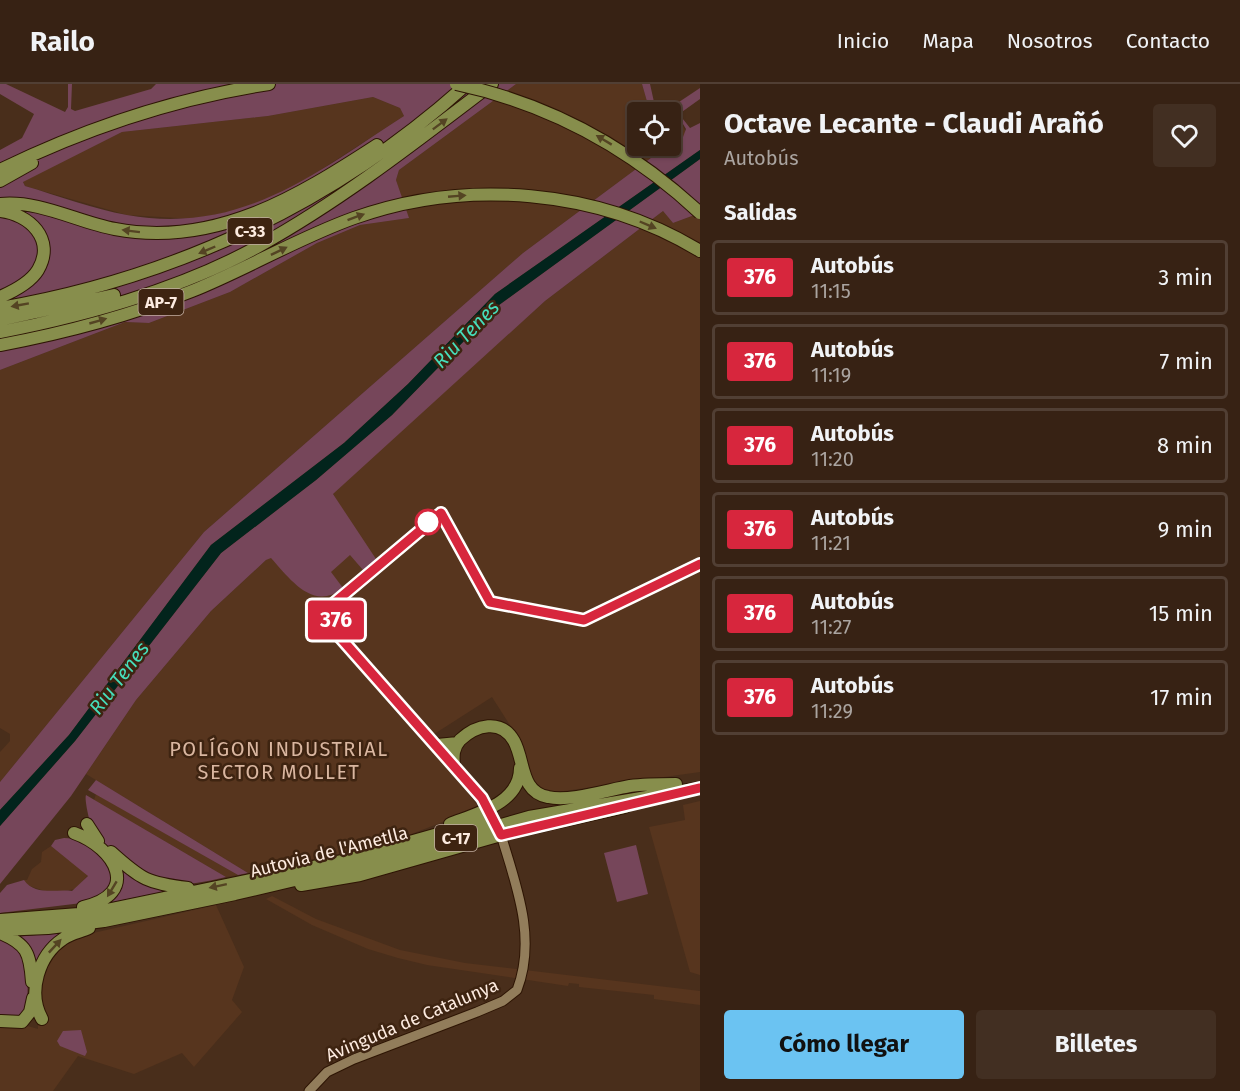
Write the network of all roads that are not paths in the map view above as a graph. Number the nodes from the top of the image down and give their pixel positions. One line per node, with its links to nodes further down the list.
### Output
1 (269, 84): 5 (highway)
2 (456, 84): 10 (highway, one-way to 2, bridge)
3 (465, 84): 8 (highway, one-way to 8); 14 (highway, C-33, one-way to 14)
4 (492, 84): 11 (highway, C-33, one-way to 4)
5 (201, 98): 6 (highway); 7 (highway)
6 (0, 170)
7 (0, 181)
8 (0, 204)
9 (0, 211): 13 (highway)
10 (700, 213)
11 (299, 221): 15 (highway, C-33); 16 (highway)
12 (700, 251): 17 (highway, AP-7, one-way to 12)
13 (0, 297)
14 (0, 308)
15 (0, 320)
16 (0, 332)
17 (0, 345)
18 (520, 761): 19 (highway); 21 (highway); 26 (highway)
19 (454, 766): 25 (street, Avinguda de Catalunya, bridge)
20 (700, 780): 21 (highway, Autovia de l'Ametlla / C-17)
21 (677, 788): 22 (highway, Autovia de l'Ametlla / C-17); 25 (highway); 26 (highway, Autovia de l'Ametlla / C-17); 28 (highway, Autovia de l'Ametlla / C-17)
22 (700, 788)
23 (87, 824): 27 (highway)
24 (74, 834): 29 (highway, one-way to 29)
25 (501, 835): 28 (highway); 35 (street, Avinguda de Catalunya)
26 (398, 845): 27 (highway, Autovia de l'Ametlla / C-17, one-way to 27)
27 (197, 891): 29 (highway, Autovia de l'Ametlla / C-17)
28 (235, 894): 31 (highway, Autovia de l'Ametlla / C-17)
29 (31, 919): 30 (highway, Autovia de l'Ametlla / C-17)
30 (0, 920)
31 (104, 921): 32 (highway, Autovia de l'Ametlla / C-17); 33 (highway, one-way to 31)
32 (0, 931): 33 (highway)
33 (33, 997): 34 (highway)
34 (1, 1021)
35 (309, 1091)

